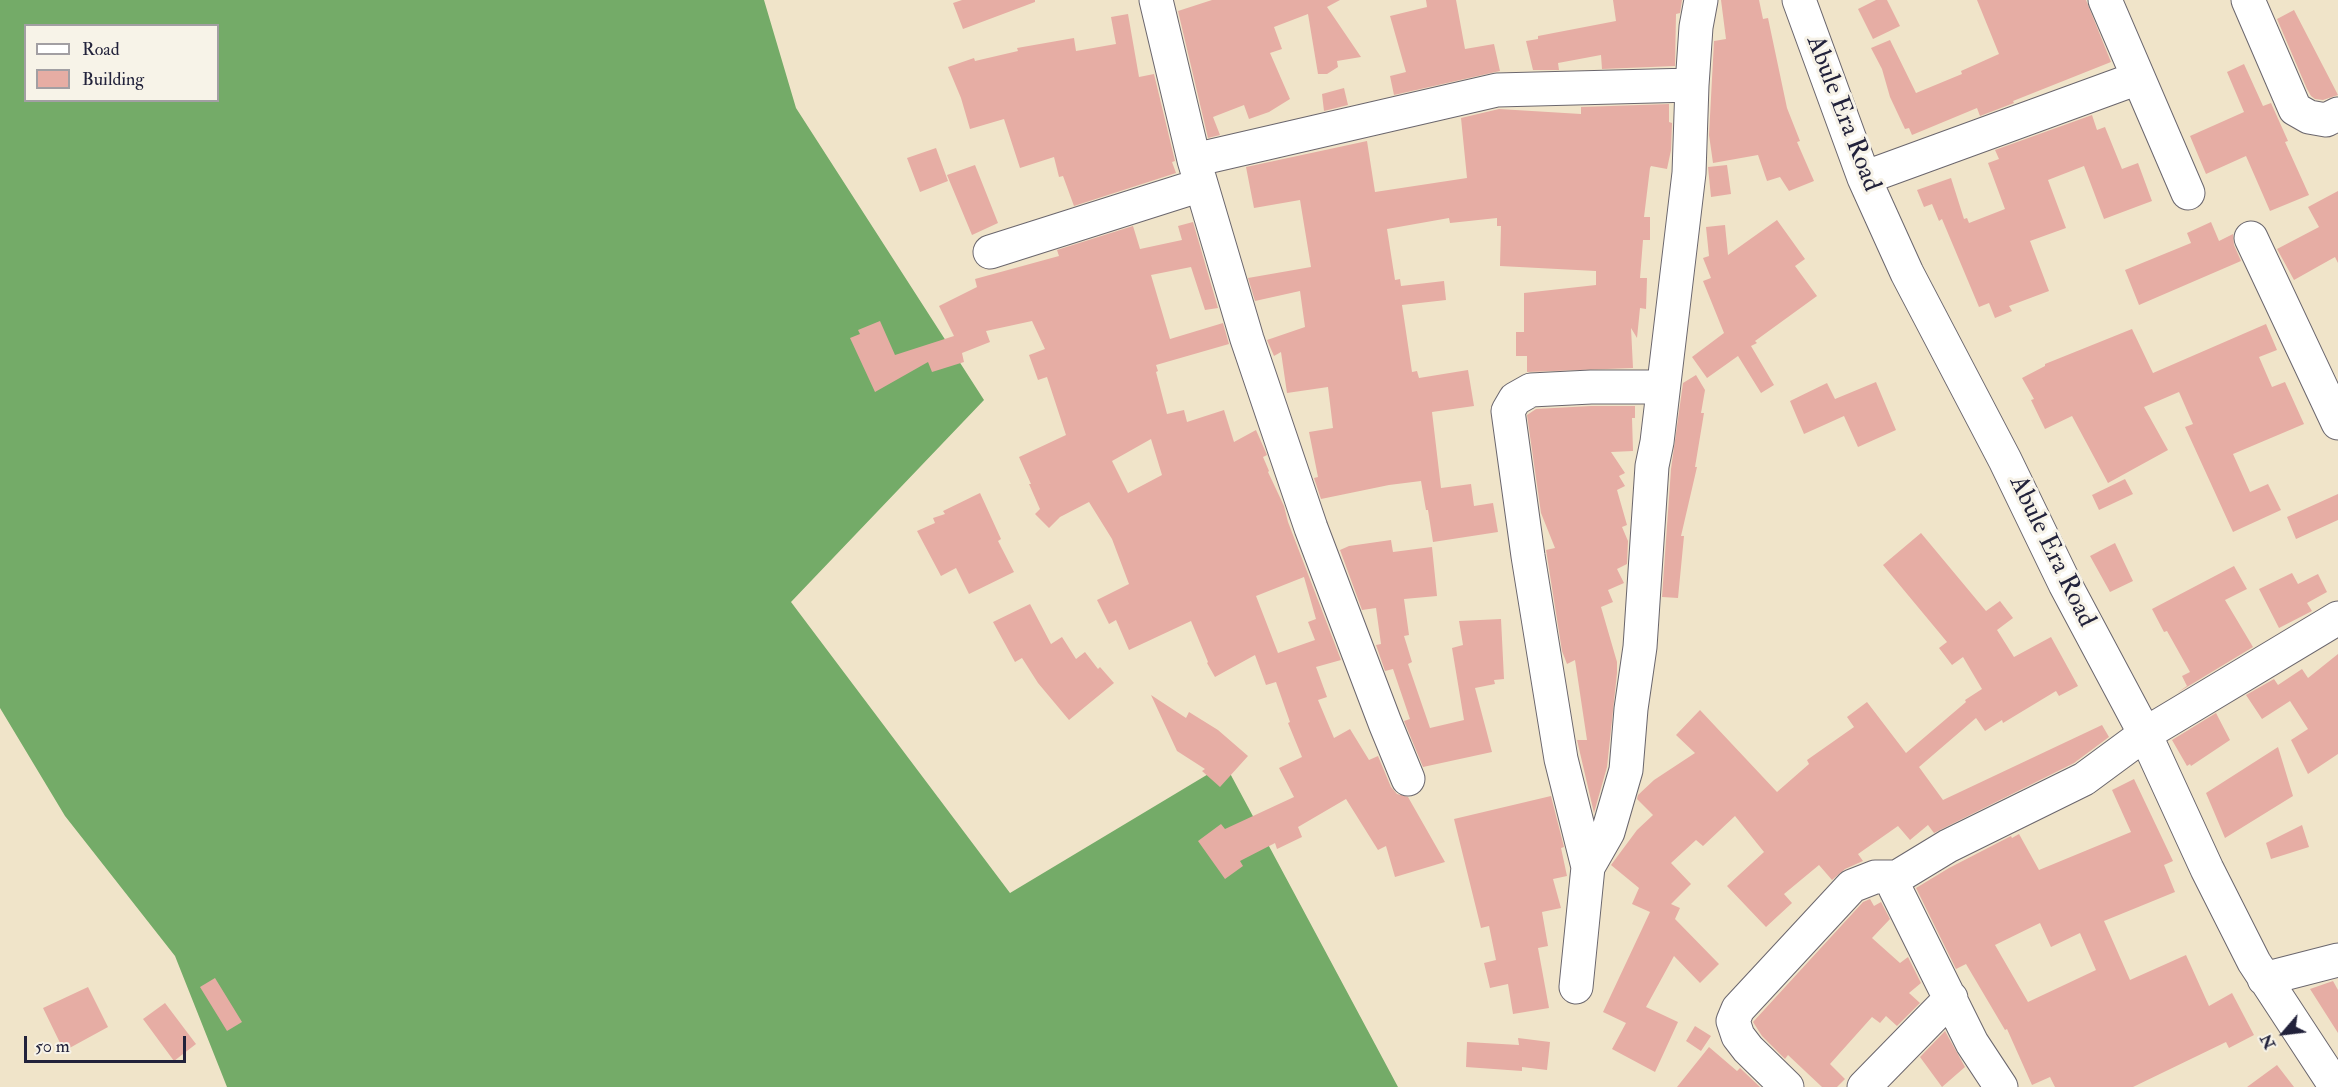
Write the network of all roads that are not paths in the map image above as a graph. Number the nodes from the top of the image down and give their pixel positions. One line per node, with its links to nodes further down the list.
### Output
1 (1156, 0): 9 (street)
2 (1701, 0): 7 (street)
3 (1799, 0): 10 (street, Abule Era Road)
4 (2105, 0): 6 (street)
5 (2248, 0): 8 (street)
6 (2139, 78): 10 (street); 11 (street)
7 (1692, 85): 9 (street); 14 (street)
8 (2338, 114)
9 (1198, 172): 13 (street); 18 (street)
10 (1864, 178): 17 (street, Abule Era Road)
11 (2188, 193)
12 (2251, 238): 15 (street)
13 (990, 252)
14 (1663, 387): 19 (street); 19 (street)
15 (2338, 423)
16 (2338, 618): 17 (street)
17 (2145, 734): 20 (street); 22 (street, Abule Era Road)
18 (1408, 779)
19 (1588, 867): 23 (street)
20 (1897, 877): 24 (street); 25 (street)
21 (2338, 960): 22 (street)
22 (2264, 979): 28 (street, Abule Era Road)
23 (1576, 987)
24 (1951, 998): 26 (street); 27 (street)
25 (1787, 1087)
26 (1864, 1087)
27 (2001, 1087)
28 (2336, 1087)

